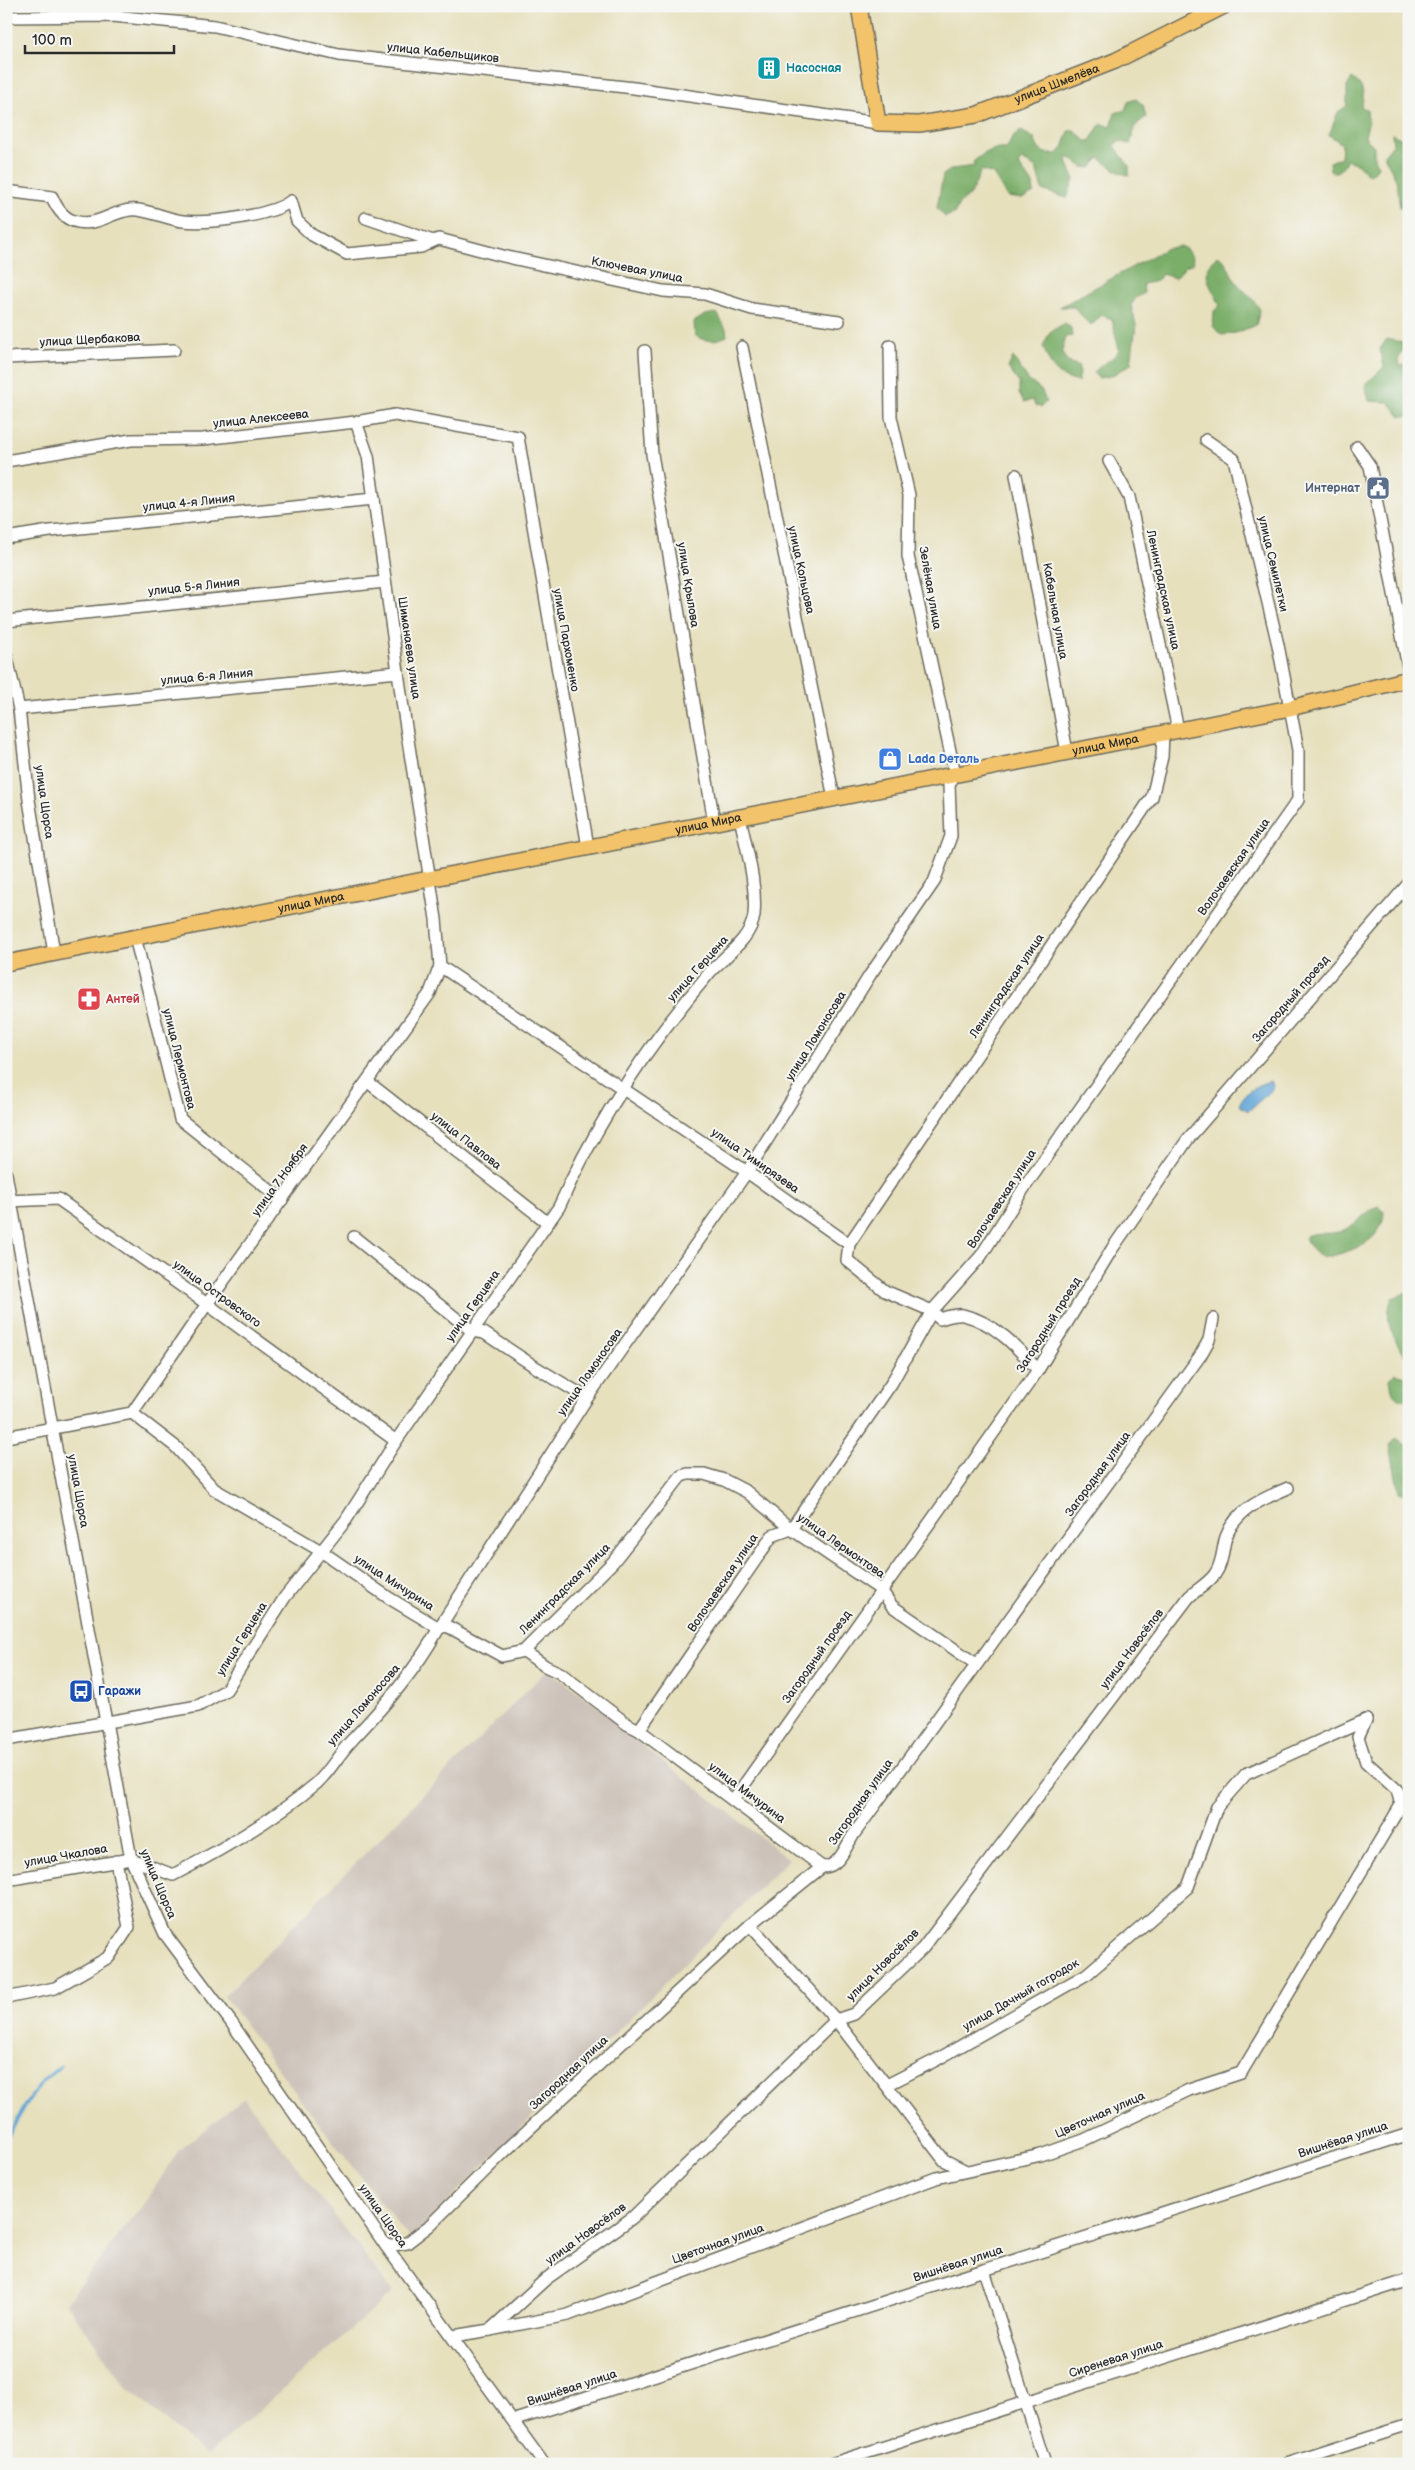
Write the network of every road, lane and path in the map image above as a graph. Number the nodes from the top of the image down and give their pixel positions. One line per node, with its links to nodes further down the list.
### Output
1 (859, 6): 5 (main road)
2 (1224, 6): 5 (main road, улица Шмелёва)
3 (113, 11): 4 (street, улица Кабельщиков); 5 (street, улица Кабельщиков)
4 (6, 17)
5 (878, 123)
6 (6, 191): 8 (street, Ключевая улица)
7 (366, 218): 8 (street, Ключевая улица)
8 (433, 241): 9 (street, Ключевая улица)
9 (839, 321)
10 (890, 346): 35 (street, Зелёная улица)
11 (742, 347): 36 (street, улица Кольцова)
12 (174, 350): 14 (street, улица Щербакова)
13 (645, 351): 38 (street, улица Крылова)
14 (6, 358)
15 (356, 422): 16 (street, улица Алексеева); 20 (street, улица Алексеева); 22 (street, Шиманаева улица)
16 (518, 437): 39 (street, улица Пархоменко)
17 (1206, 440): 30 (street, улица Семилетки)
18 (1357, 447): 28 (street)
19 (1109, 460): 32 (street, Ленинградская улица)
20 (6, 461)
21 (1016, 475): 34 (street, Кабельная улица)
22 (374, 499): 23 (street, улица 4-я Линия); 24 (street, Шиманаева улица)
23 (6, 538)
24 (386, 582): 25 (street, улица 5-я Линия); 27 (street, Шиманаева улица)
25 (6, 621)
26 (6, 654): 31 (street, улица Щорса)
27 (398, 672): 31 (street, улица 6-я Линия); 40 (street, Шиманаева улица)
28 (1409, 673)
29 (1409, 679): 30 (main road, улица Мира)
30 (1290, 708): 32 (main road, улица Мира); 56 (street, Волочаевская улица)
31 (19, 709): 43 (street, улица Щорса)
32 (1178, 730): 33 (main road, улица Мира)
33 (1163, 734): 34 (main road, улица Мира); 54 (street, Ленинградская улица)
34 (1066, 752): 35 (main road, улица Мира)
35 (955, 774): 36 (main road, улица Мира); 48 (street, улица Ломоносова)
36 (834, 798): 37 (main road, улица Мира)
37 (740, 817): 38 (main road, улица Мира); 47 (street, улица Герцена)
38 (714, 822): 39 (main road, улица Мира)
39 (588, 847): 40 (main road, улица Мира)
40 (430, 878): 42 (main road, улица Мира); 45 (street, улица 7 Ноября)
41 (1409, 883): 59 (street, Загородный проезд)
42 (135, 937): 43 (main road, улица Мира); 50 (street, улица Лермонтова)
43 (54, 953): 44 (main road, улица Мира)
44 (6, 963)
45 (440, 966): 46 (street, улица 7 Ноября); 47 (street, улица Тимирязева)
46 (368, 1082): 50 (street, улица 7 Ноября); 52 (street, улица Павлова)
47 (622, 1088): 48 (street, улица Тимирязева); 52 (street, улица Герцена)
48 (747, 1172): 54 (street, улица Тимирязева); 60 (street, улица Ломоносова)
49 (6, 1174): 51 (street, улица Щорса)
50 (282, 1200): 55 (street, улица 7 Ноября)
51 (9, 1201): 55 (street, улица Островского); 62 (street, улица Щорса)
52 (548, 1223): 58 (street, улица Герцена)
53 (354, 1237): 58 (street)
54 (849, 1244): 56 (street)
55 (207, 1304): 61 (street, улица 7 Ноября); 64 (street, улица Островского)
56 (932, 1311): 59 (street); 67 (street, Волочаевская улица)
57 (1213, 1319): 72 (street, Загородная улица)
58 (472, 1331): 60 (street); 64 (street, улица Герцена)
59 (1038, 1370): 69 (street, Загородный проезд)
60 (588, 1398): 70 (street, улица Ломоносова)
61 (132, 1412): 62 (street); 68 (street, улица Мичурина)
62 (52, 1428): 63 (street); 74 (street, улица Щорса)
63 (6, 1437)
64 (396, 1441): 68 (street, улица Герцена)
65 (680, 1476): 67 (street, улица Лермонтова); 71 (street, Ленинградская улица)
66 (1288, 1488): 84 (street, улица Новосёлов)
67 (791, 1530): 69 (street, улица Лермонтова); 75 (street, Волочаевская улица)
68 (322, 1551): 70 (street, улица Мичурина); 74 (street, улица Герцена)
69 (881, 1590): 72 (street, улица Лермонтова); 77 (street, Загородный проезд)
70 (439, 1628): 71 (street, улица Мичурина); 78 (street, улица Ломоносова)
71 (524, 1651): 75 (street, улица Мичурина)
72 (976, 1664): 80 (street, Загородная улица)
73 (1366, 1720): 85 (street, улица Дачный гогродок); 88 (street, Цветочная улица)
74 (106, 1722): 76 (street, улица Герцена); 78 (street, улица Щорса)
75 (639, 1730): 77 (street, улица Мичурина)
76 (6, 1740)
77 (734, 1799): 80 (street, улица Мичурина)
78 (131, 1859): 79 (street, улица Чкалова); 90 (street, улица Щорса)
79 (116, 1861): 81 (street, улица Чкалова); 83 (street)
80 (822, 1866): 82 (street, Загородная улица)
81 (6, 1880)
82 (750, 1925): 84 (street); 90 (street, Загородная улица)
83 (6, 1998)
84 (836, 2020): 85 (street); 93 (street, улица Новосёлов)
85 (887, 2085): 87 (street)
86 (1409, 2134): 91 (street, Вишнёвая улица)
87 (944, 2160): 88 (street); 89 (street)
88 (964, 2170): 89 (street, Цветочная улица)
89 (936, 2178): 93 (street, Цветочная улица)
90 (386, 2246): 94 (street, улица Щорса)
91 (984, 2270): 95 (street); 96 (street, Вишнёвая улица)
92 (1409, 2280): 95 (street, Сиреневая улица)
93 (490, 2330): 94 (street)
94 (453, 2336): 96 (street, улица Щорса)
95 (1026, 2402): 99 (street, Сиреневая улица); 100 (street)
96 (515, 2420): 98 (street, улица Щорса)
97 (1409, 2425): 101 (street)
98 (544, 2464)
99 (831, 2464)
100 (1046, 2464)
101 (1287, 2464)

